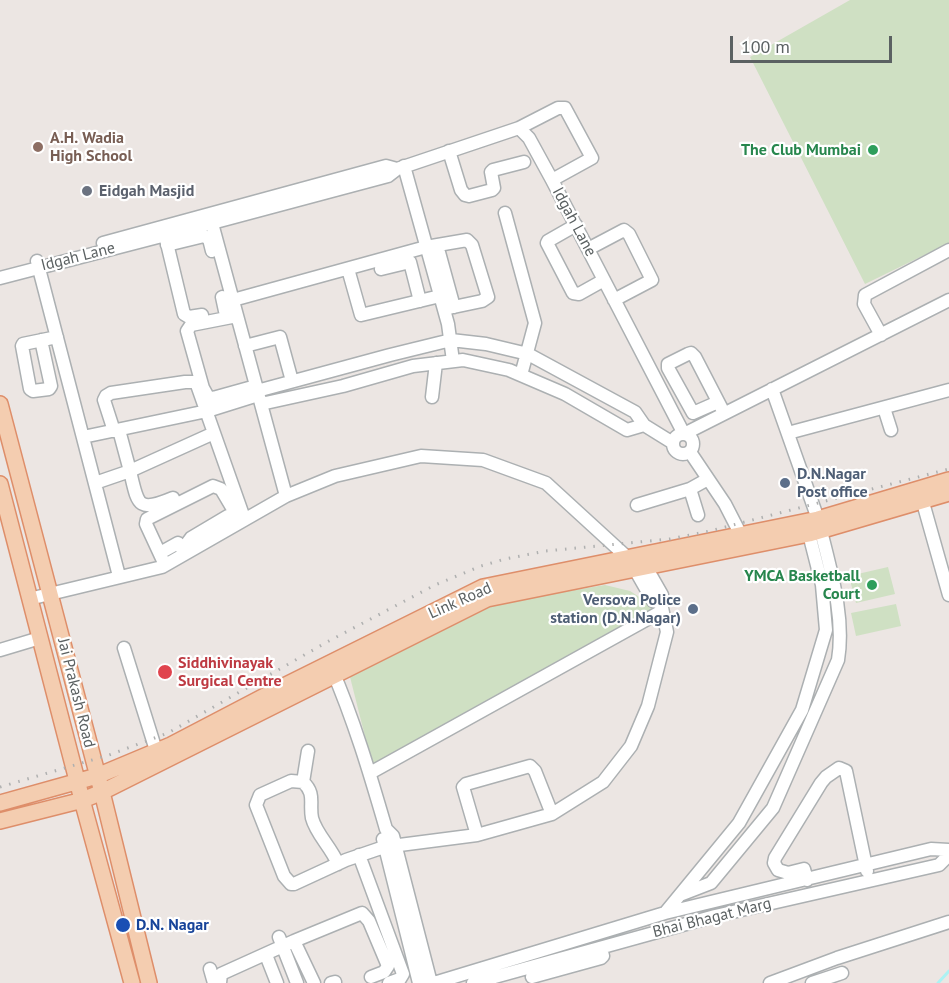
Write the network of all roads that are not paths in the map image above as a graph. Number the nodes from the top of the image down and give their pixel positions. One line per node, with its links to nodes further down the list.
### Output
1 (519, 128): 2 (street, Idgah Lane); 5 (street, Idgah Lane); 5 (street)
2 (449, 151): 3 (street); 4 (street, Idgah Lane)
3 (524, 162)
4 (401, 168): 7 (street, Idgah Lane); 11 (street)
5 (552, 180): 8 (street, Idgah Lane)
6 (505, 213): 32 (street)
7 (211, 218): 9 (street, Idgah Lane); 10 (street, Idgah Lane); 25 (street)
8 (576, 225): 12 (street, Idgah Lane); 20 (street)
9 (196, 233): 10 (street, Idgah Lane); 14 (street)
10 (159, 237): 16 (street, Idgah Lane); 25 (street)
11 (431, 246): 18 (street); 21 (street); 26 (street); 26 (street)
12 (591, 247): 15 (street); 20 (street, Idgah Lane); 22 (street)
13 (949, 250): 27 (street)
14 (213, 253)
15 (603, 261)
16 (38, 264): 17 (street, Idgah Lane); 19 (street, Idgah Lane); 28 (street)
17 (0, 272)
18 (349, 273): 24 (street); 24 (street); 25 (street)
19 (0, 278)
20 (608, 279): 22 (street, Idgah Lane)
21 (440, 296): 24 (street); 26 (street)
22 (618, 298): 53 (street, Idgah Lane)
23 (949, 300): 27 (street)
24 (420, 301)
25 (230, 306): 31 (street); 41 (street)
26 (449, 308): 30 (street)
27 (881, 335): 39 (street)
28 (57, 337): 29 (street); 54 (street)
29 (41, 340)
30 (451, 340): 32 (street); 33 (street); 35 (street)
31 (245, 346): 37 (street); 41 (street)
32 (528, 354): 36 (street); 48 (street)
33 (453, 362): 34 (street); 36 (street)
34 (436, 363): 38 (street); 43 (street)
35 (338, 368): 37 (street); 38 (street)
36 (521, 375): 48 (street)
37 (297, 380): 41 (street); 42 (street)
38 (343, 386): 42 (street)
39 (772, 389): 45 (street); 52 (street)
40 (949, 390): 46 (street)
41 (258, 394): 42 (street); 47 (street); 66 (street)
42 (306, 394)
43 (432, 397)
44 (0, 404): 77 (main road, Jai Prakash Road)
45 (721, 408): 45 (street); 53 (street)
46 (884, 408): 49 (street); 52 (street)
47 (207, 411): 50 (street); 50 (street); 51 (street)
48 (644, 425): 55 (street)
49 (891, 430)
50 (116, 431): 54 (street); 57 (street)
51 (214, 433): 57 (street); 58 (street)
52 (788, 433): 71 (street)
53 (684, 434): 55 (street); 56 (street)
54 (83, 437): 61 (street)
55 (673, 443): 56 (street)
56 (690, 452): 59 (street)
57 (130, 471): 58 (street); 61 (street)
58 (229, 475): 70 (street)
59 (708, 479): 63 (street); 72 (street)
60 (949, 480): 65 (main road)
61 (95, 483): 76 (street)
62 (0, 484): 67 (main road, Jai Prakash Road)
63 (690, 489): 68 (street); 69 (street)
64 (949, 493): 65 (main road)
65 (921, 495): 71 (main road, Link Road); 78 (street)
66 (286, 496): 70 (street); 75 (street)
67 (2, 504): 79 (main road, Jai Prakash Road)
68 (637, 505)
69 (698, 515)
70 (239, 521): 73 (street); 74 (street)
71 (816, 528): 72 (main road, Link Road); 107 (street); 107 (street)
72 (744, 542): 75 (main road, Link Road)
73 (165, 550): 74 (street); 74 (street)
74 (180, 557): 76 (street)
75 (637, 563): 80 (street); 84 (main road, Link Road)
76 (119, 576): 77 (street)
77 (50, 593): 79 (street); 90 (main road, Jai Prakash Road)
78 (949, 595)
79 (29, 599): 81 (main road, Jai Prakash Road)
80 (661, 607): 85 (street); 96 (street)
81 (40, 638): 83 (street); 91 (main road, Jai Prakash Road)
82 (124, 648): 87 (street)
83 (0, 650)
84 (332, 670): 87 (main road, Link Road); 89 (street)
85 (420, 746): 88 (street); 89 (street)
86 (308, 751): 92 (street)
87 (159, 757): 90 (main road, Link Road); 93 (main road, Link Road)
88 (427, 758)
89 (370, 773): 99 (street)
90 (97, 776): 91 (main road, Link Road); 93 (main road, Jai Prakash Road)
91 (78, 782): 94 (main road, Jai Prakash Road); 95 (main road, Link Road)
92 (303, 782): 103 (street); 103 (street)
93 (102, 792): 94 (main road, Link Road); 122 (main road, Jai Prakash Road)
94 (83, 800): 97 (main road, Link Road); 121 (main road, Jai Prakash Road)
95 (0, 803)
96 (552, 814): 98 (street); 98 (street)
97 (0, 821)
98 (477, 835): 99 (street)
99 (390, 846): 101 (street); 129 (street); 130 (street)
100 (949, 850): 104 (street)
101 (359, 855): 103 (street); 128 (street)
102 (949, 855): 106 (street, Bhai Bhagat Marg)
103 (338, 864)
104 (866, 866): 105 (street); 105 (street); 106 (street)
105 (807, 880): 108 (street)
106 (869, 881): 110 (street, Bhai Bhagat Marg)
107 (679, 896): 109 (street)
108 (719, 900): 109 (street); 110 (street)
109 (665, 913): 112 (street); 119 (street)
110 (723, 914): 112 (street, Bhai Bhagat Marg)
111 (949, 921): 115 (street)
112 (647, 935): 117 (street, Bhai Bhagat Marg)
113 (286, 941): 114 (street); 118 (street); 126 (street); 127 (street)
114 (266, 955): 124 (street); 125 (street)
115 (837, 958): 120 (street); 131 (street)
116 (210, 969): 123 (street)
117 (527, 976): 119 (street, Bhai Bhagat Marg)
118 (371, 977)
119 (478, 978): 130 (street)
120 (844, 978): 132 (street)
121 (132, 983)
122 (149, 983)
123 (214, 983)
124 (220, 983)
125 (277, 983)
126 (297, 983)
127 (314, 983)
128 (389, 983)
129 (419, 983)
130 (433, 983)
131 (770, 983)
132 (812, 983)

